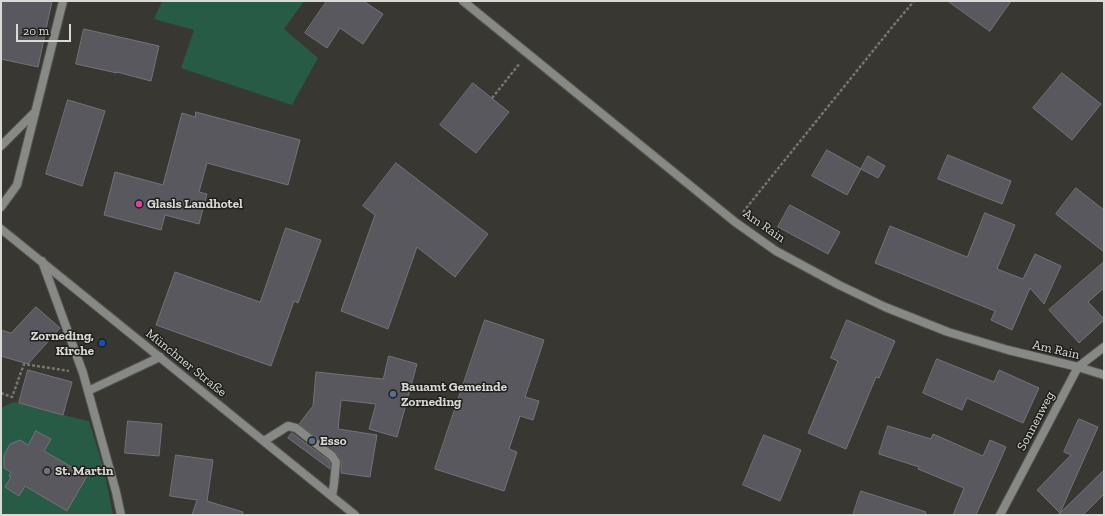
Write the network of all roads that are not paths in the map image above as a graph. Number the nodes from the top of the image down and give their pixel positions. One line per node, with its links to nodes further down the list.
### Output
1 (63, 1): 3 (street)
2 (463, 1): 10 (street, Am Rain)
3 (35, 112): 4 (street); 5 (street)
4 (1, 146)
5 (1, 207)
6 (1, 229): 7 (street, Münchner Straße)
7 (42, 261): 9 (street, Münchner Straße); 12 (street)
8 (1104, 347): 10 (street, Sonnenweg)
9 (160, 357): 12 (street); 13 (street, Münchner Straße)
10 (1078, 367): 11 (street, Am Rain); 17 (street, Sonnenweg)
11 (1104, 375)
12 (88, 391): 15 (street)
13 (264, 441): 14 (street, Münchner Straße); 14 (street)
14 (332, 496): 16 (street, Münchner Straße)
15 (121, 515)
16 (355, 515)
17 (1000, 515)

